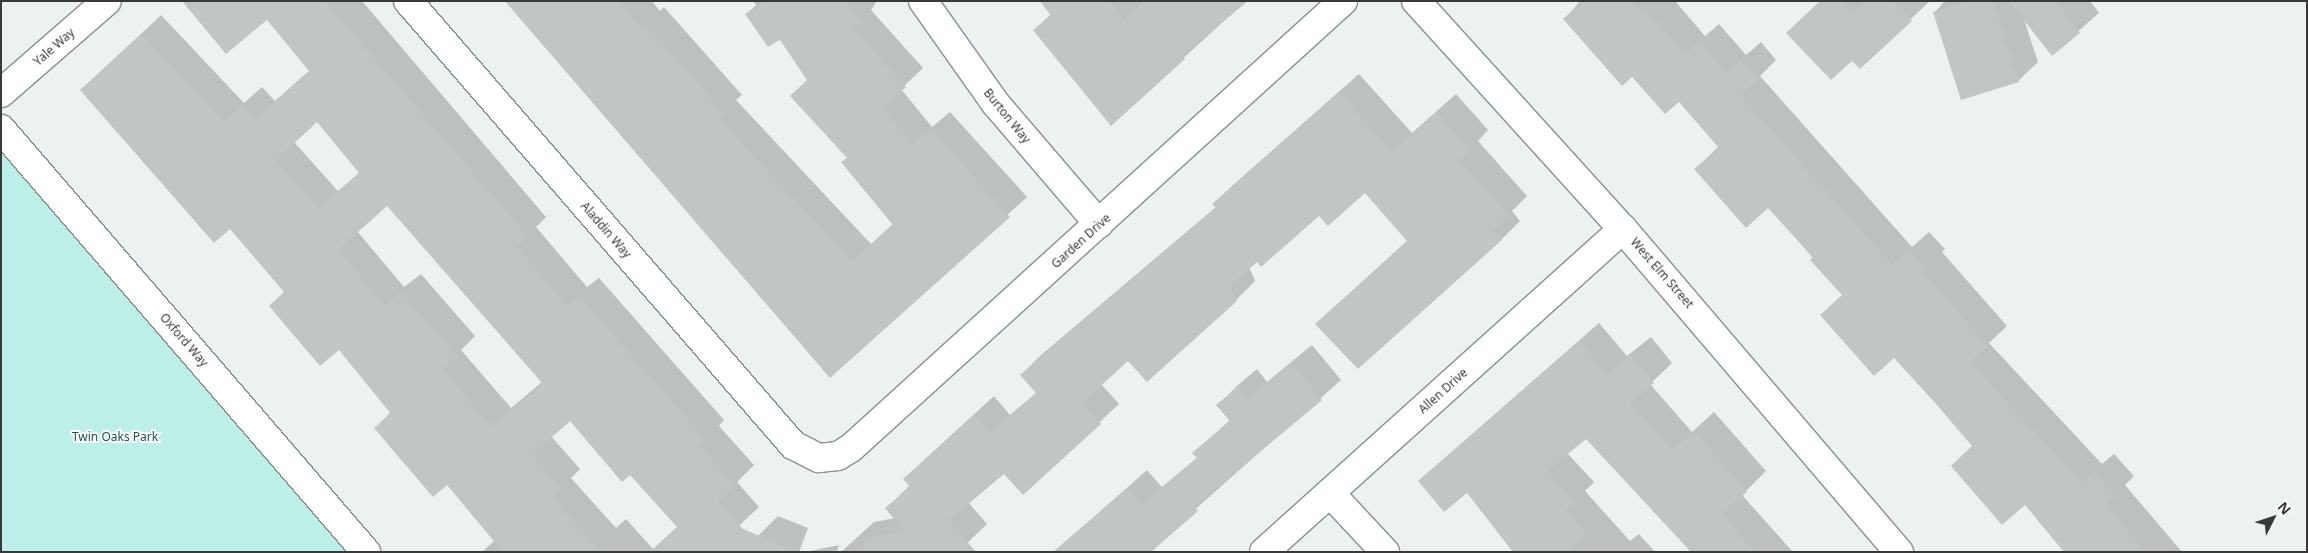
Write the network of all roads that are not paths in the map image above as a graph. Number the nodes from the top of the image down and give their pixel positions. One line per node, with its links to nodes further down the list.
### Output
1 (107, 1): 6 (street, Yale Way)
2 (408, 1): 10 (street, Aladdin Way)
3 (923, 1): 8 (street, Burton Way)
4 (1343, 1): 8 (street, Garden Drive)
5 (1416, 1): 9 (street, West Elm Street)
6 (1, 93)
7 (1, 129): 12 (street, Oxford Way)
8 (1100, 224): 10 (street, Garden Drive)
9 (1623, 229): 11 (street, Allen Drive); 15 (street, West Elm Street)
10 (809, 453)
11 (1330, 493): 13 (street, Allen Drive); 14 (street)
12 (366, 552)
13 (1264, 552)
14 (1385, 552)
15 (1899, 552)

